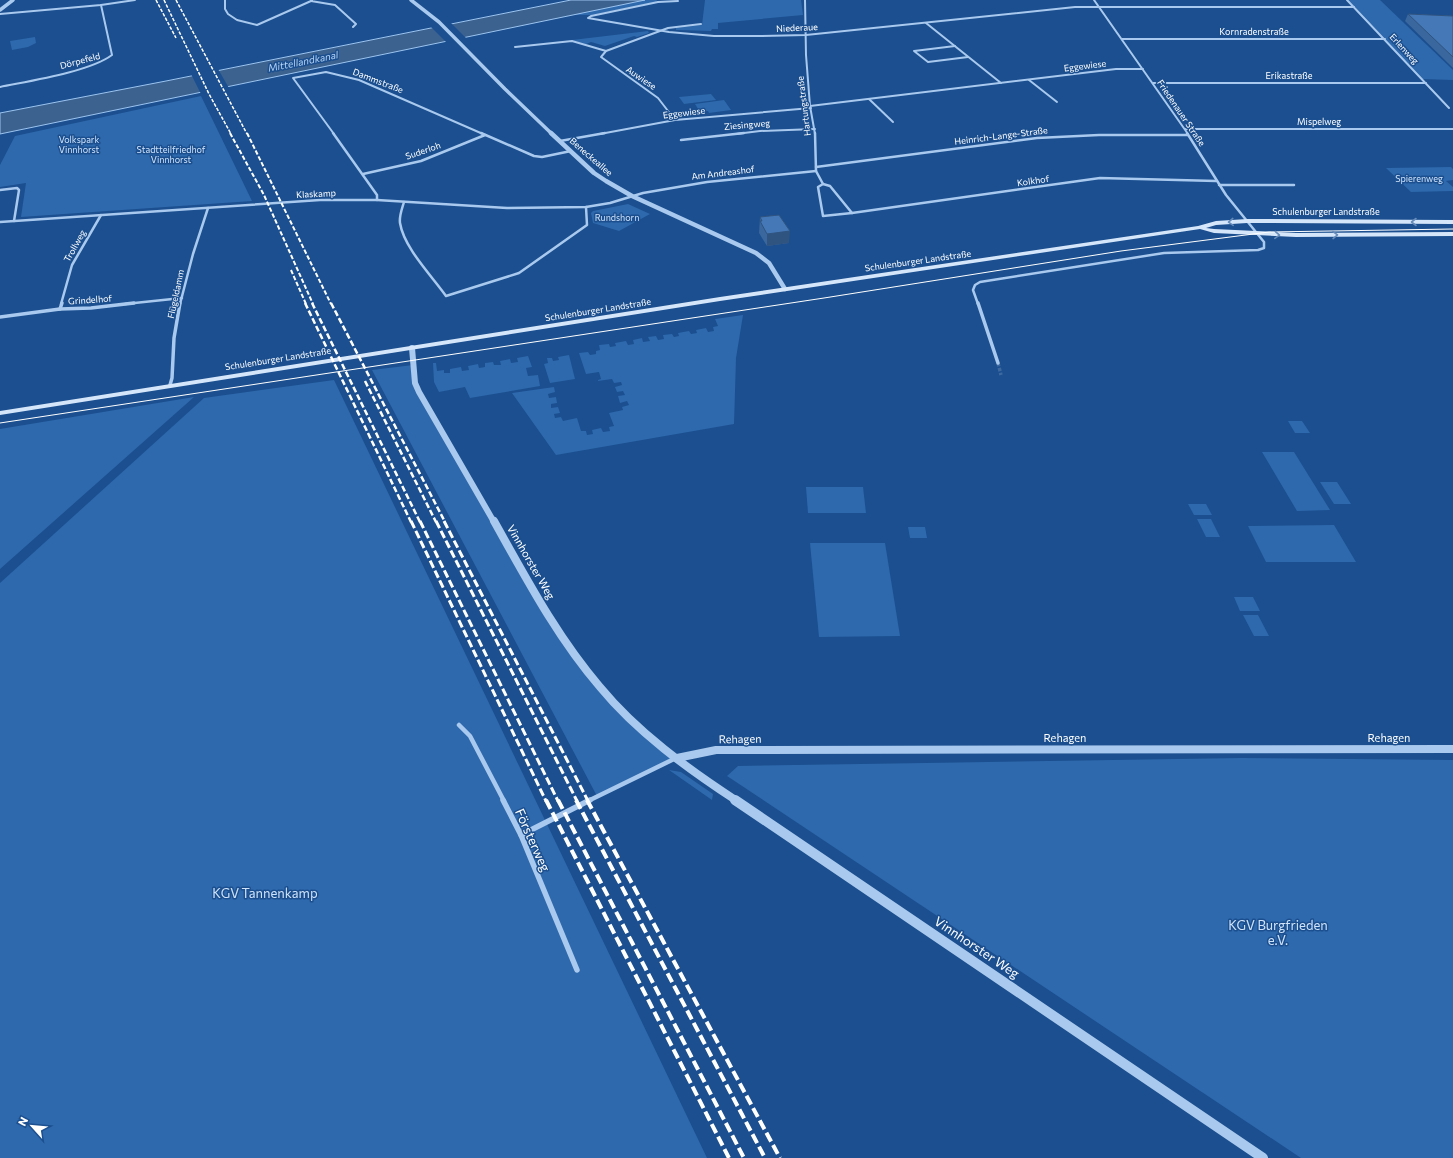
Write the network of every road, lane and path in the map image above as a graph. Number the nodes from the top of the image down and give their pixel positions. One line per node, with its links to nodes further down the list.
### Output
1 (13, 0): 13 (street)
2 (135, 0): 10 (street)
3 (226, 0): 4 (street)
4 (312, 0): 17 (street)
5 (411, 0): 44 (street, Beneckeallee)
6 (805, 0): 19 (street, Hartungstraße)
7 (1094, 0): 12 (street, Friedenauer Straße)
8 (1347, 0): 11 (street, Erlenweg)
9 (678, 1): 18 (street, Niederaue)
10 (101, 5): 14 (street); 31 (street, Dörpefeld)
11 (1354, 6): 12 (street, Niederaue); 21 (street, Erlenweg)
12 (1099, 7): 15 (street, Niederaue); 20 (street, Friedenauer Straße)
13 (0, 10)
14 (0, 14)
15 (925, 23): 19 (street, Niederaue); 22 (street)
16 (701, 24): 18 (street)
17 (352, 28)
18 (661, 31): 19 (street, Niederaue); 24 (street)
19 (806, 35): 34 (street, Hartungstraße)
20 (1122, 39): 21 (street, Kornradenstraße); 26 (street, Friedenauer Straße)
21 (1385, 39): 30 (street, Erlenweg)
22 (954, 46): 25 (street); 25 (street)
23 (515, 47): 24 (street)
24 (606, 51): 36 (street, Auwiese)
25 (968, 57): 28 (street)
26 (1143, 69): 27 (street, Eggewiese); 29 (street, Friedenauer Straße)
27 (1029, 80): 28 (street, Eggewiese); 33 (street)
28 (1001, 83): 32 (street, Eggewiese)
29 (1153, 83): 30 (street, Erikastraße); 39 (street, Friedenauer Straße)
30 (1426, 83): 35 (street, Erlenweg)
31 (0, 87)
32 (869, 99): 34 (street, Eggewiese); 37 (street)
33 (1057, 102)
34 (810, 107): 36 (street, Eggewiese); 38 (street, Hartungstraße)
35 (1449, 108)
36 (675, 120): 44 (street, Eggewiese)
37 (893, 122)
38 (815, 129): 43 (street, Ziesingweg); 46 (street, Hartungstraße)
39 (1185, 129): 40 (street, Mispelweg); 42 (street, Friedenauer Straße)
40 (1453, 129)
41 (485, 135): 45 (street, Dammstraße); 48 (street, Suderloh); 48 (street, Dammstraße)
42 (1188, 135): 46 (street, Heinrich-Lange-Straße); 49 (street, Friedenauer Straße)
43 (681, 140)
44 (560, 141): 45 (street, Beneckeallee)
45 (571, 152): 54 (street, Beneckeallee)
46 (816, 167): 47 (street, Hartungstraße)
47 (816, 171): 50 (street, Hartungstraße); 54 (street, Am Andreashof)
48 (363, 174): 55 (street, Dammstraße)
49 (1216, 181): 51 (street, Friedenauer Straße); 59 (street, Kolkhof)
50 (823, 184): 59 (street); 59 (street)
51 (1220, 185): 52 (street); 62 (street, Friedenauer Straße)
52 (1294, 185)
53 (0, 190): 61 (street)
54 (632, 196): 57 (street, Klaskamp); 68 (street, Beneckeallee)
55 (377, 200): 56 (street, Klaskamp); 58 (street, Klaskamp)
56 (404, 202): 57 (street, Klaskamp); 57 (street)
57 (586, 207)
58 (208, 208): 60 (street, Klaskamp); 69 (street, Flügeldamm)
59 (852, 213)
60 (101, 215): 61 (street, Klaskamp); 70 (street, Trollweg)
61 (14, 221): 63 (street, Klaskamp)
62 (1247, 221): 64 (main road, Schulenburger Landstraße, one-way to 62); 65 (main road, Schulenburger Landstraße, one-way to 65); 66 (street, Friedenauer Straße)
63 (0, 222)
64 (1453, 222)
65 (1199, 228): 66 (main road, Schulenburger Landstraße); 68 (main road, Schulenburger Landstraße)
66 (1258, 233): 67 (main road, Schulenburger Landstraße, one-way to 67); 73 (street)
67 (1453, 234)
68 (785, 289): 72 (main road, Schulenburger Landstraße)
69 (182, 298): 70 (street, Grindelhof); 74 (street, Flügeldamm)
70 (60, 309): 71 (street, Grindelhof)
71 (0, 318)
72 (412, 348): 74 (main road, Schulenburger Landstraße); 78 (street, Vinnhorster Weg)
73 (998, 362)
74 (170, 386): 75 (main road, Schulenburger Landstraße)
75 (0, 413)
76 (460, 725): 79 (street, Försterweg)
77 (1453, 749): 78 (street, Rehagen)
78 (677, 758): 79 (street); 81 (street, Vinnhorster Weg)
79 (521, 836): 80 (street, Försterweg)
80 (577, 970)
81 (1263, 1158)

